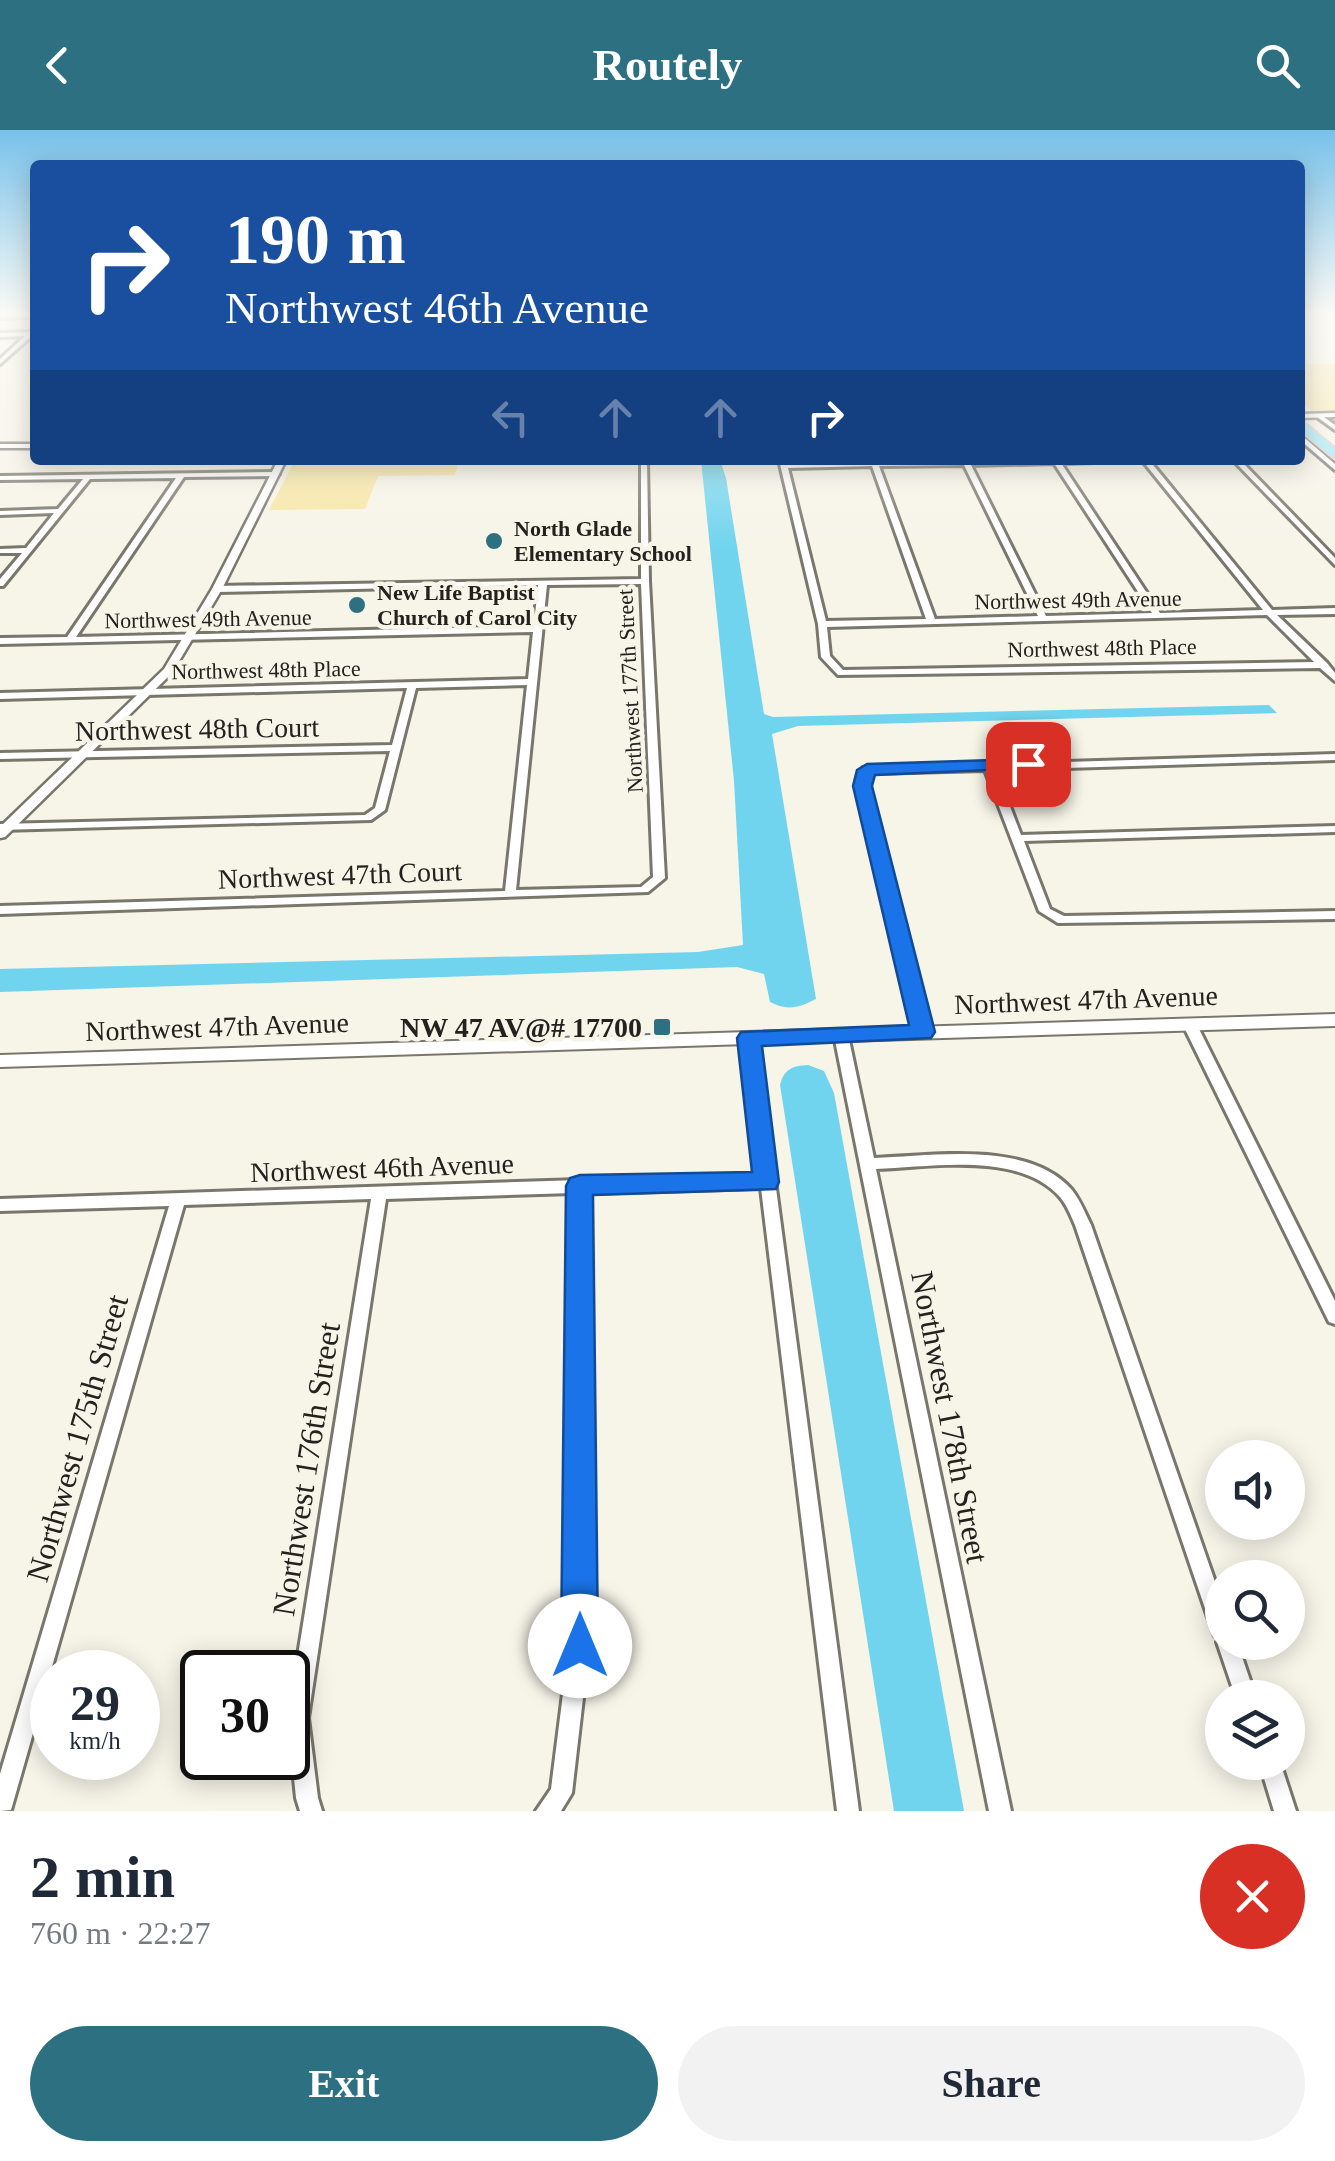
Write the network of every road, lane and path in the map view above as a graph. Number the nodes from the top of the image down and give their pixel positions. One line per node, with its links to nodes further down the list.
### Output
1 (1305, 416): 2 (street); 3 (street); 4 (main road); 8 (main road)
2 (1335, 416)
3 (1335, 428)
4 (1335, 440)
5 (1305, 441): 17 (street)
6 (0, 446): 7 (street)
7 (30, 446)
8 (1335, 455)
9 (280, 465): 18 (street)
10 (644, 465): 27 (street, Northwest 177th Street)
11 (783, 465): 36 (street)
12 (874, 465): 35 (street)
13 (967, 465): 34 (street)
14 (1058, 465): 33 (street)
15 (1150, 465): 32 (street)
16 (1240, 465): 26 (street)
17 (1335, 468)
18 (276, 474): 19 (street); 30 (street)
19 (181, 476): 20 (street); 39 (street)
20 (88, 477): 21 (street); 23 (street)
21 (0, 478)
22 (0, 512): 23 (street)
23 (59, 512): 25 (street)
24 (0, 550): 25 (street)
25 (29, 550): 29 (street)
26 (1335, 563)
27 (644, 581): 28 (street); 55 (street, Northwest 177th Street)
28 (543, 582): 30 (street); 37 (street)
29 (0, 584)
30 (216, 590): 38 (street)
31 (1335, 611): 32 (street, Northwest 49th Avenue)
32 (1270, 613): 33 (street, Northwest 49th Avenue); 41 (street)
33 (1158, 616): 34 (street, Northwest 49th Avenue)
34 (1043, 618): 35 (street, Northwest 49th Avenue)
35 (931, 620): 36 (street, Northwest 49th Avenue)
36 (822, 624): 41 (street, Northwest 48th Place)
37 (537, 630): 38 (street, Northwest 49th Avenue); 43 (street)
38 (190, 636): 39 (street, Northwest 49th Avenue); 45 (street)
39 (70, 640): 40 (street, Northwest 49th Avenue)
40 (0, 641)
41 (1324, 665): 42 (street)
42 (1335, 678)
43 (532, 682): 44 (street, Northwest 48th Place); 56 (street)
44 (412, 687): 45 (street, Northwest 48th Place); 47 (street)
45 (148, 692): 46 (street, Northwest 48th Place); 48 (street)
46 (0, 696)
47 (396, 748): 48 (street, Northwest 48th Court); 52 (street)
48 (87, 754): 49 (street, Northwest 48th Court); 52 (street)
49 (0, 756)
50 (1335, 757): 51 (street)
51 (990, 766): 54 (street); 61 (street)
52 (2, 829)
53 (1335, 829): 54 (street)
54 (1017, 838): 58 (street)
55 (658, 860): 56 (street, Northwest 47th Court)
56 (510, 894): 57 (street, Northwest 47th Court)
57 (0, 910)
58 (1335, 915)
59 (1335, 1020): 60 (main road, Northwest 47th Avenue)
60 (1190, 1024): 61 (main road, Northwest 47th Avenue); 71 (street)
61 (923, 1032): 62 (main road, Northwest 47th Avenue)
62 (841, 1035): 63 (main road, Northwest 47th Avenue); 65 (street, Northwest 178th Street)
63 (749, 1038): 64 (main road, Northwest 47th Avenue); 66 (street)
64 (0, 1061)
65 (868, 1164): 72 (street); 78 (street, Northwest 178th Street)
66 (766, 1182): 67 (street, Northwest 46th Avenue); 77 (street)
67 (580, 1186): 68 (street, Northwest 46th Avenue); 76 (street)
68 (379, 1194): 69 (street, Northwest 46th Avenue); 75 (street, Northwest 176th Street)
69 (178, 1199): 70 (street, Northwest 46th Avenue); 74 (street, Northwest 175th Street)
70 (0, 1205)
71 (1335, 1317)
72 (1205, 1580)
73 (1274, 1780): 79 (street)
74 (0, 1810)
75 (312, 1811)
76 (547, 1811)
77 (848, 1811)
78 (1000, 1811)
79 (1285, 1811)

